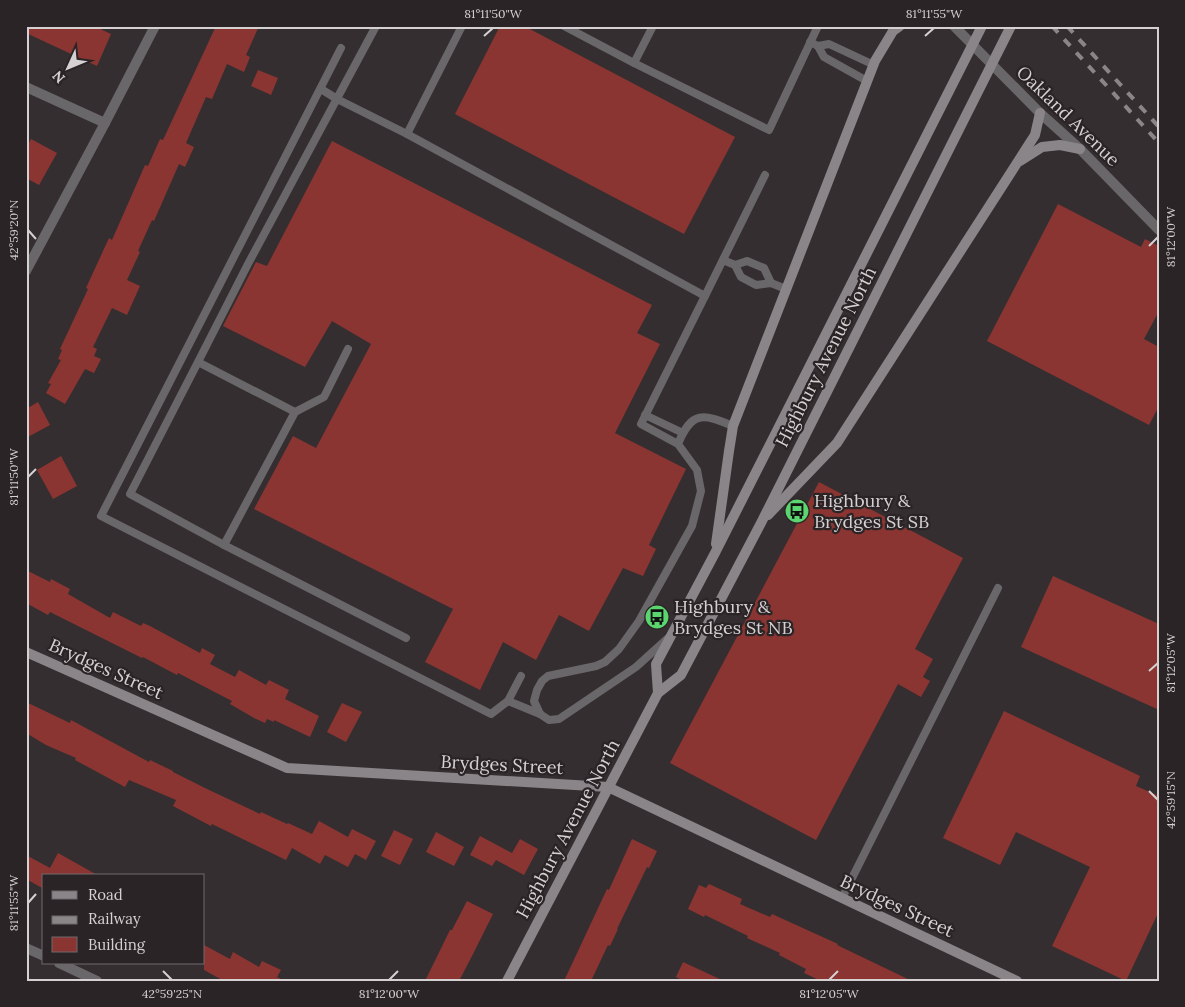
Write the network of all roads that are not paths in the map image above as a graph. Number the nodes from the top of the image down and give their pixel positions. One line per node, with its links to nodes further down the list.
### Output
1 (155, 26): 20 (street)
2 (376, 26): 18 (lane)
3 (462, 26): 21 (lane)
4 (564, 26): 13 (lane)
5 (653, 26): 13 (lane)
6 (818, 26): 11 (lane)
7 (900, 26): 14 (main road)
8 (954, 26): 19 (street, Oakland Avenue)
9 (982, 26): 41 (main road, Highbury Avenue North)
10 (1010, 26): 39 (main road, Highbury Avenue North)
11 (814, 44): 13 (lane); 14 (lane); 15 (lane)
12 (341, 48): 17 (lane)
13 (634, 62)
14 (874, 65): 15 (main road)
15 (868, 81): 30 (main road)
16 (26, 87): 20 (street)
17 (321, 89): 18 (lane); 48 (lane)
18 (337, 99): 21 (lane); 33 (lane)
19 (1040, 113): 22 (street, Oakland Avenue); 23 (main road)
20 (105, 123): 28 (street)
21 (407, 134): 31 (lane)
22 (1080, 149): 23 (main road); 25 (street, Oakland Avenue)
23 (1017, 162): 39 (main road)
24 (765, 175): 26 (lane)
25 (1159, 230)
26 (723, 260): 27 (lane); 31 (lane)
27 (735, 265): 29 (lane); 29 (lane)
28 (26, 271)
29 (771, 283): 30 (lane)
30 (786, 289): 36 (main road)
31 (705, 296): 35 (lane)
32 (348, 349): 34 (lane)
33 (198, 362): 34 (lane); 40 (lane)
34 (295, 412): 40 (lane)
35 (646, 415): 37 (lane); 38 (lane)
36 (733, 426): 37 (lane); 41 (main road)
37 (683, 433): 38 (lane)
38 (678, 444): 49 (lane)
39 (761, 523): 47 (main road, Highbury Avenue North)
40 (224, 545): 44 (lane)
41 (715, 553): 43 (main road, Highbury Avenue North)
42 (998, 588): 51 (lane)
43 (671, 636): 47 (main road, Highbury Avenue North); 49 (lane)
44 (406, 638)
45 (26, 652): 50 (main road, Brydges Street)
46 (521, 676): 48 (lane)
47 (658, 693): 50 (main road, Highbury Avenue North)
48 (508, 701): 49 (lane)
49 (540, 714)
50 (608, 788): 51 (main road, Brydges Street); 56 (main road, Highbury Avenue North)
51 (842, 898): 57 (main road, Brydges Street)
52 (26, 948): 53 (street)
53 (42, 955)
54 (61, 964): 55 (street)
55 (97, 981)
56 (507, 981)
57 (1017, 981)

